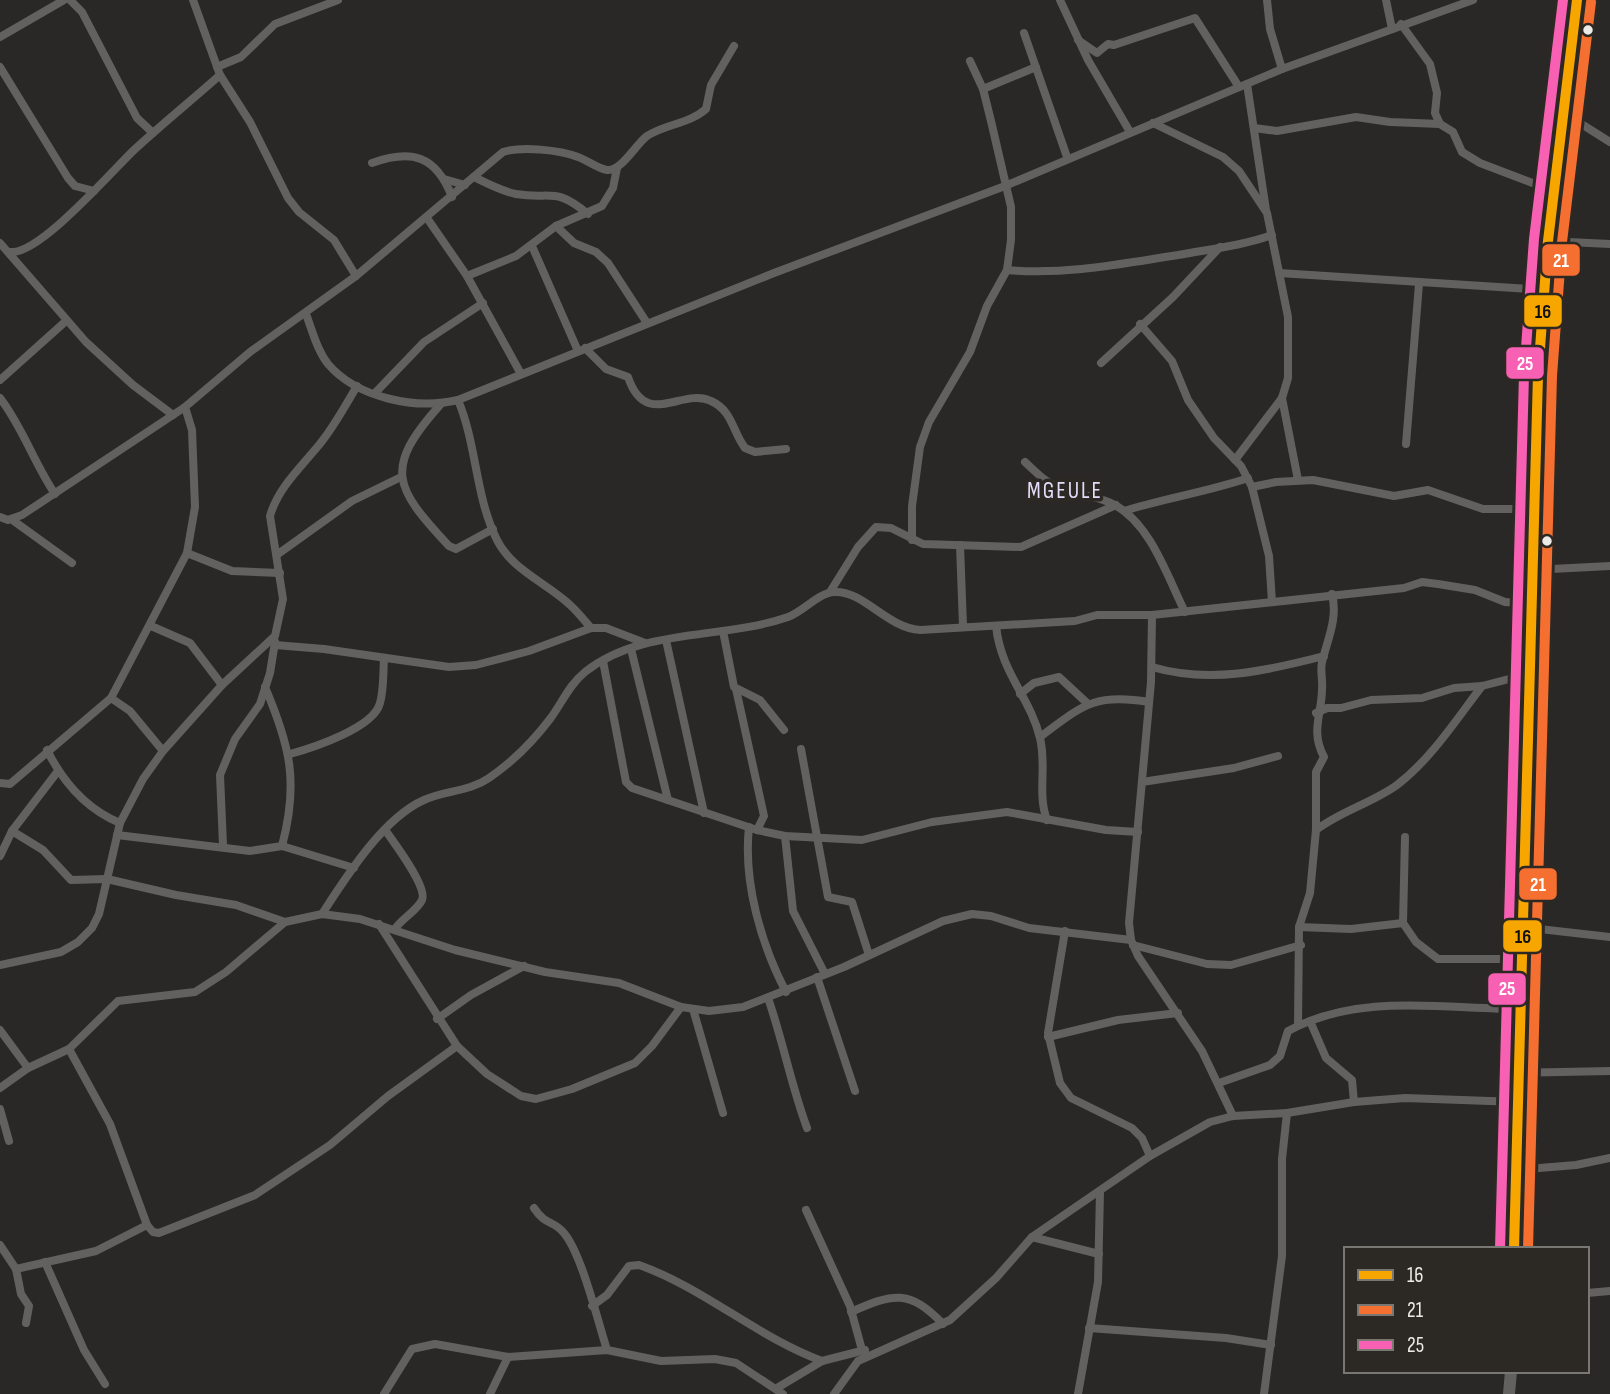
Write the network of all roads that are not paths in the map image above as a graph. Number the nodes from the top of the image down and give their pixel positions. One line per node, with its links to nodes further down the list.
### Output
1 (64, 0): 13 (street)
2 (70, 0): 28 (street)
3 (193, 0): 20 (street)
4 (338, 0): 20 (street)
5 (1060, 0): 14 (street)
6 (1267, 0): 19 (street)
7 (1386, 0): 11 (street)
8 (1473, 0): 10 (street)
9 (1577, 0): 23 (main road)
10 (1401, 24): 11 (street); 25 (street)
11 (1392, 29): 19 (street)
12 (1024, 33): 18 (street)
13 (0, 37)
14 (1078, 40): 21 (street); 27 (street)
15 (734, 46): 32 (street)
16 (970, 61): 22 (street)
17 (0, 67): 37 (street)
18 (1036, 67): 22 (street); 30 (street)
19 (1282, 69): 21 (street)
20 (219, 71): 28 (street); 55 (street)
21 (1243, 85): 24 (street); 26 (street)
22 (983, 89): 36 (street)
23 (1564, 113): 29 (street); 38 (main road)
24 (1153, 123): 27 (street); 40 (street)
25 (1440, 124): 26 (street); 38 (street)
26 (1254, 128): 40 (street)
27 (1130, 132): 30 (street)
28 (153, 133): 37 (street)
29 (1610, 142)
30 (1068, 157): 36 (street)
31 (372, 163): 34 (street)
32 (617, 168): 33 (street); 41 (street)
33 (474, 177): 35 (street); 41 (street)
34 (444, 179): 35 (street); 39 (street)
35 (466, 185): 39 (street)
36 (1005, 186): 53 (street); 62 (street)
37 (94, 191): 48 (street)
38 (1556, 192): 45 (main road)
39 (452, 197): 42 (street)
40 (1267, 213): 44 (street)
41 (588, 214): 43 (street)
42 (426, 218): 55 (street); 56 (street)
43 (556, 226): 49 (street); 62 (street)
44 (1272, 235): 50 (street); 54 (street)
45 (1548, 241): 47 (street); 58 (main road)
46 (0, 243): 51 (street)
47 (1610, 244)
48 (31, 246): 51 (street); 52 (street)
49 (533, 246): 56 (street); 64 (street)
50 (1220, 247): 53 (street); 63 (street)
51 (11, 252): 52 (street)
52 (21, 265): 61 (street)
53 (1007, 270): 90 (street)
54 (1279, 273): 57 (street); 71 (street)
55 (356, 276): 60 (street)
56 (467, 276): 59 (street)
57 (1419, 284): 58 (street); 76 (street)
58 (1544, 290): 86 (main road)
59 (483, 303): 66 (street); 69 (street)
60 (306, 314): 68 (street); 74 (street)
61 (66, 321): 67 (street); 75 (street)
62 (647, 323): 64 (street)
63 (1140, 324): 65 (street); 78 (street)
64 (582, 350): 66 (street); 77 (street)
65 (1101, 363)
66 (521, 374): 72 (street)
67 (0, 380)
68 (357, 386): 69 (street); 93 (street)
69 (375, 393): 73 (street)
70 (0, 398): 84 (street)
71 (1282, 398): 78 (street); 82 (street)
72 (458, 400): 73 (street); 89 (street)
73 (439, 404): 80 (street)
74 (185, 407): 75 (street); 92 (street)
75 (173, 415): 84 (street)
76 (1406, 444)
77 (786, 449)
78 (1235, 460): 81 (street)
79 (1025, 462): 85 (street)
80 (401, 477): 89 (street); 93 (street)
81 (1248, 478): 83 (street); 87 (street)
82 (1297, 480): 83 (street); 86 (street)
83 (1252, 487): 100 (street)
84 (55, 494): 88 (street)
85 (1116, 505): 87 (street); 91 (street)
86 (1534, 509): 96 (main road)
87 (1124, 511): 102 (street)
88 (5, 520): 94 (street)
89 (493, 529): 107 (street)
90 (912, 540): 91 (street); 98 (street)
91 (960, 545): 105 (street)
92 (187, 553): 97 (street); 104 (street)
93 (278, 554): 97 (street)
94 (72, 563)
95 (1610, 566): 96 (street)
96 (1532, 570): 101 (main road)
97 (280, 573): 109 (street)
98 (830, 592): 105 (street); 108 (street)
99 (1332, 594): 100 (street); 101 (street); 113 (street)
100 (1272, 602): 102 (street)
101 (1532, 604): 117 (main road)
102 (1185, 611): 103 (street)
103 (1152, 615): 106 (street); 116 (street)
104 (151, 626): 118 (street); 123 (street)
105 (963, 626): 106 (street)
106 (996, 626): 122 (street)
107 (590, 628): 111 (street); 114 (street)
108 (723, 631): 110 (street); 121 (street)
109 (275, 640): 114 (street); 118 (street); 120 (street)
110 (666, 640): 111 (street); 138 (street)
111 (645, 643): 112 (street)
112 (631, 649): 115 (street); 137 (street)
113 (1324, 656): 116 (street); 126 (street)
114 (384, 659): 132 (street)
115 (603, 661): 137 (street); 144 (street)
116 (1152, 667): 124 (street)
117 (1528, 674): 119 (street); 161 (main road)
118 (222, 685): 131 (street)
119 (1482, 686): 126 (street); 142 (street)
120 (265, 687): 132 (street); 151 (street)
121 (736, 690): 127 (street); 141 (street)
122 (1020, 694): 125 (street); 128 (street)
123 (111, 698): 129 (street); 131 (street)
124 (1149, 702): 125 (street); 135 (street)
125 (1087, 704): 128 (street)
126 (1316, 713): 142 (street)
127 (784, 730)
128 (1040, 737): 139 (street)
129 (47, 750): 134 (street); 136 (street)
130 (801, 750): 149 (street)
131 (163, 751): 140 (street)
132 (290, 754): 152 (street)
133 (1278, 756): 135 (street)
134 (58, 771): 140 (street); 143 (street)
135 (1142, 782): 145 (street)
136 (0, 783)
137 (667, 800): 138 (street)
138 (704, 813): 141 (street)
139 (1047, 820): 145 (street); 149 (street)
140 (120, 823): 146 (street)
141 (753, 829): 147 (street); 172 (street)
142 (1316, 830): 160 (street)
143 (12, 831): 150 (street); 155 (street)
144 (386, 831): 154 (street); 162 (street)
145 (1138, 832): 165 (street)
146 (117, 835): 151 (street); 155 (street)
147 (785, 836): 149 (street); 171 (street)
148 (1405, 837): 158 (street)
149 (819, 838): 167 (street)
150 (2, 844): 153 (street)
151 (223, 845): 152 (street)
152 (282, 846): 154 (street)
153 (0, 856)
154 (354, 868): 156 (street)
155 (107, 879): 157 (street); 169 (street)
156 (322, 914): 157 (street); 159 (street)
157 (285, 922): 184 (street)
158 (1402, 923): 160 (street); 168 (street)
159 (379, 924): 162 (street); 178 (street)
160 (1299, 927): 166 (street)
161 (1522, 927): 164 (street); 168 (main road)
162 (395, 929): 170 (street)
163 (1065, 931): 165 (street); 167 (street); 182 (street)
164 (1610, 937)
165 (1132, 942): 166 (street); 177 (street)
166 (1301, 945): 180 (street)
167 (869, 955): 171 (street)
168 (1522, 959): 176 (main road)
169 (0, 965)
170 (524, 966): 174 (street); 178 (street)
171 (821, 975): 172 (street); 190 (street)
172 (786, 992): 173 (street)
173 (768, 998): 175 (street); 197 (street)
174 (681, 1007): 175 (street); 183 (street)
175 (693, 1009): 194 (street)
176 (1521, 1009): 179 (street); 187 (main road)
177 (1178, 1013): 182 (street); 188 (street)
178 (438, 1019): 183 (street)
179 (1310, 1021): 180 (street); 191 (street)
180 (1298, 1025): 188 (street)
181 (0, 1030): 185 (street)
182 (1048, 1037): 199 (street)
183 (457, 1046): 205 (street)
184 (69, 1049): 185 (street); 205 (street)
185 (29, 1068): 189 (street)
186 (1610, 1070): 187 (street)
187 (1518, 1073): 192 (main road)
188 (1219, 1083): 196 (street)
189 (0, 1088)
190 (855, 1091)
191 (1354, 1102): 192 (street); 195 (street)
192 (1518, 1102): 201 (main road)
193 (0, 1109): 198 (street)
194 (723, 1113)
195 (1287, 1113): 196 (street); 219 (street)
196 (1233, 1116): 199 (street)
197 (807, 1128)
198 (9, 1141)
199 (1150, 1156): 202 (street)
200 (1610, 1158): 201 (street)
201 (1515, 1170): 208 (main road)
202 (1100, 1191): 206 (street); 209 (street)
203 (534, 1208): 214 (street)
204 (806, 1210): 215 (street)
205 (147, 1225): 210 (street)
206 (1032, 1237): 209 (street); 217 (street)
207 (0, 1245): 211 (street)
208 (1514, 1247)
209 (1099, 1254): 218 (street)
210 (45, 1262): 211 (street); 226 (street)
211 (16, 1269): 216 (street)
212 (1610, 1291): 213 (street)
213 (1589, 1293)
214 (593, 1306): 220 (street); 224 (street)
215 (851, 1312): 217 (street); 221 (street)
216 (26, 1323)
217 (943, 1324): 222 (street)
218 (1089, 1328): 219 (street); 231 (street)
219 (1271, 1345): 232 (street)
220 (607, 1350): 223 (street); 227 (street)
221 (862, 1350): 222 (street); 224 (street)
222 (875, 1351): 230 (street)
223 (508, 1357): 228 (street); 229 (street)
224 (822, 1360): 227 (street)
225 (1511, 1373): 233 (main road)
226 (104, 1384)
227 (780, 1391)
228 (384, 1394)
229 (490, 1394)
230 (834, 1394)
231 (1078, 1394)
232 (1264, 1394)
233 (1509, 1394)

